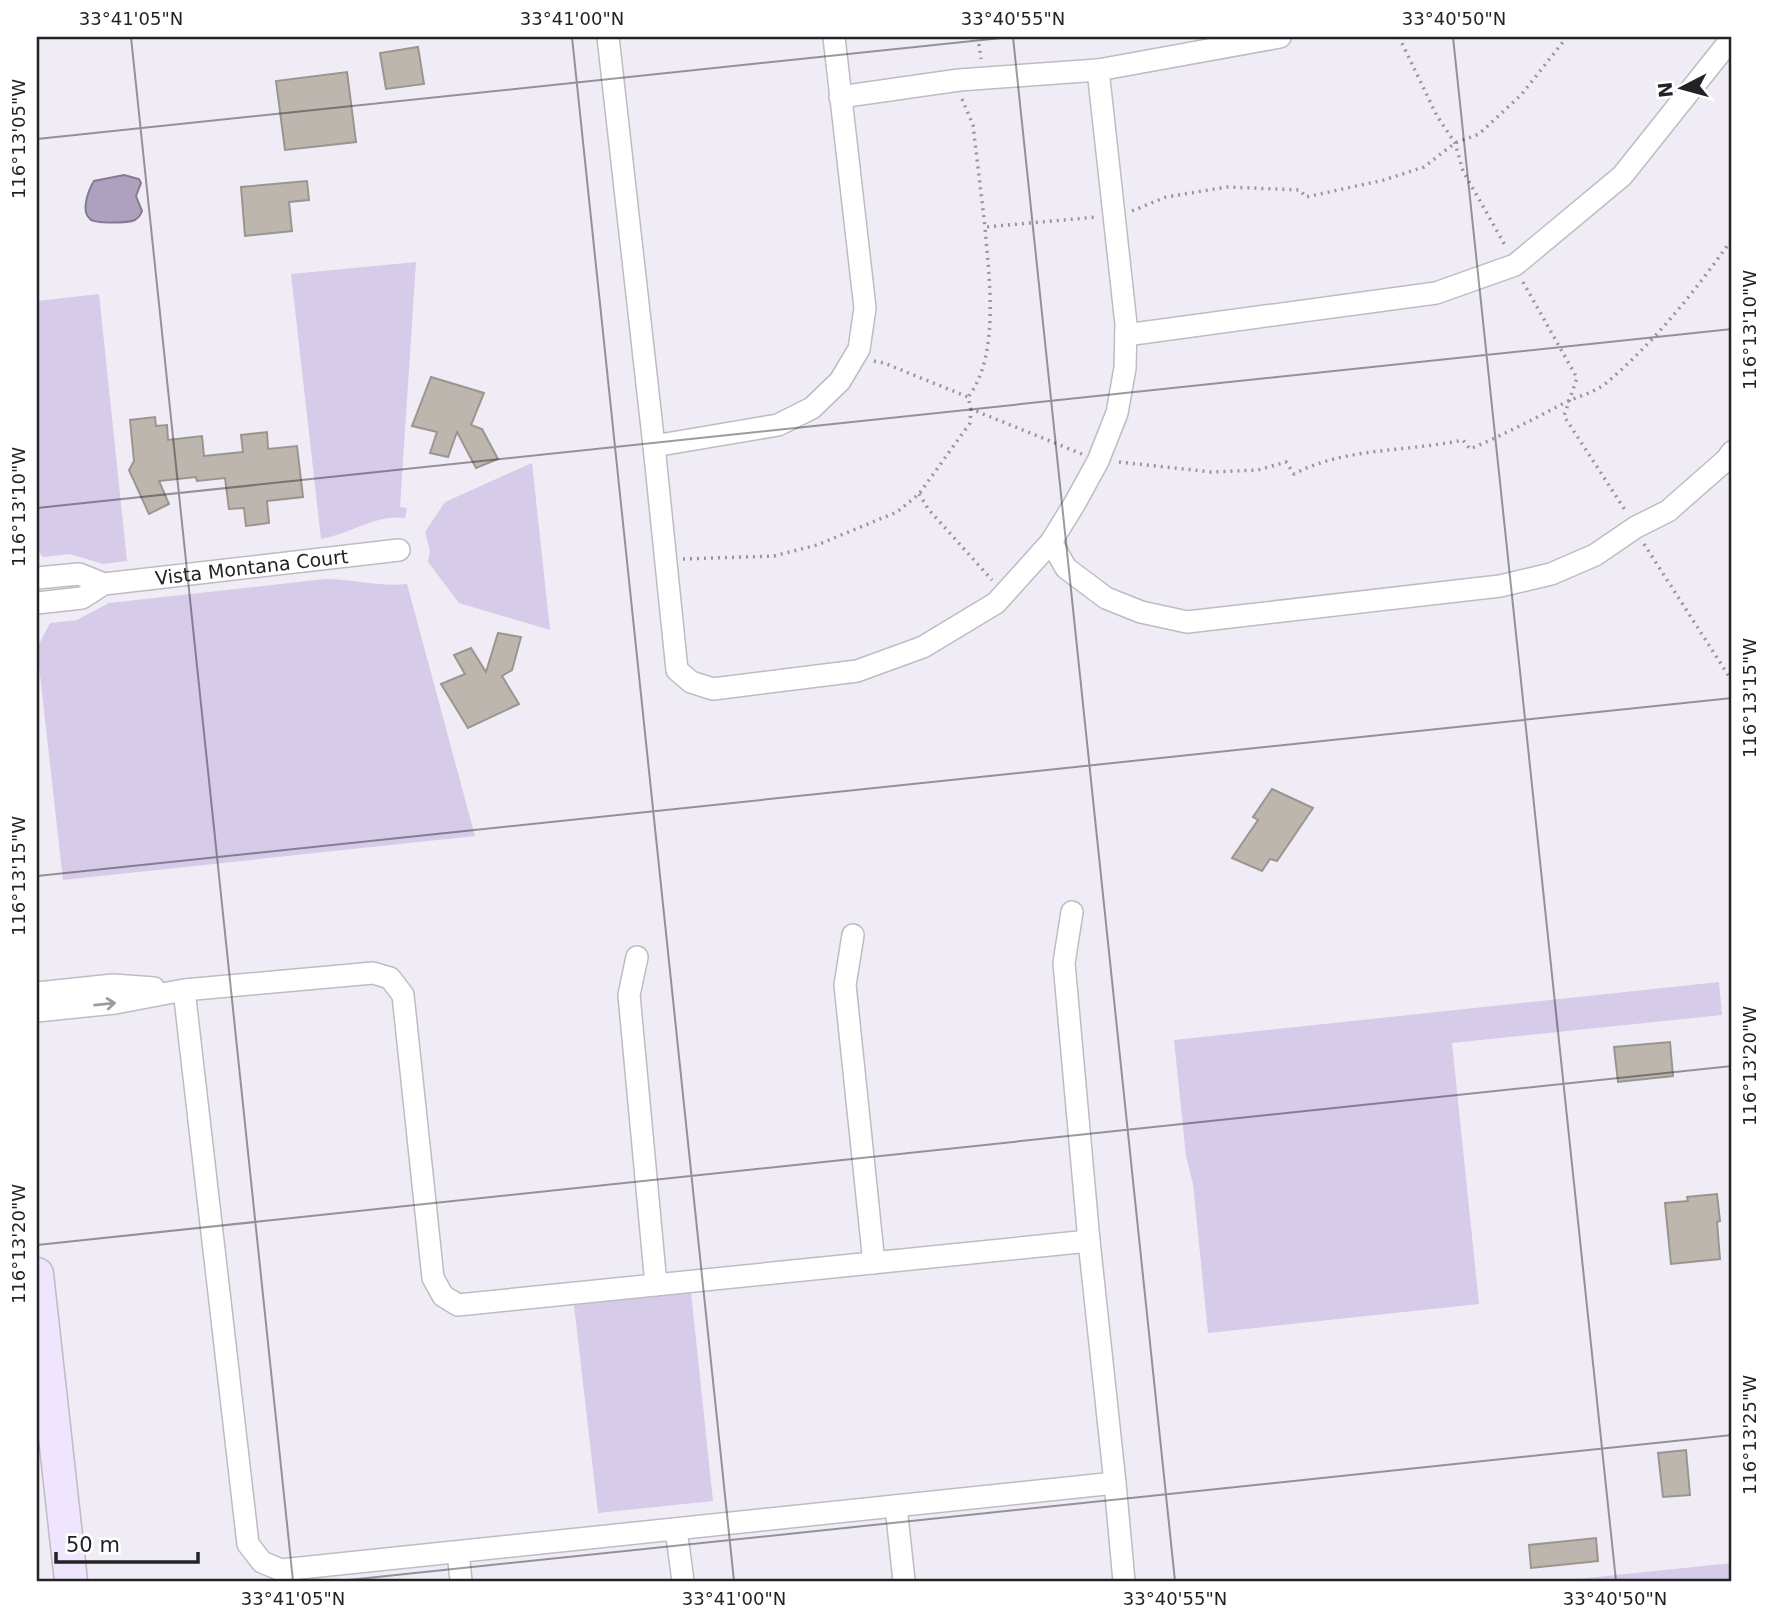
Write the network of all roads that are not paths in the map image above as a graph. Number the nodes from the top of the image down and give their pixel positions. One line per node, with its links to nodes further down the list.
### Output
1 (608, 37): 8 (street)
2 (834, 37): 6 (street)
3 (1280, 37): 5 (street)
4 (1732, 38): 7 (street)
5 (1098, 70): 6 (street); 7 (street)
6 (840, 97): 8 (street)
7 (1126, 335): 10 (street)
8 (654, 446): 10 (street)
9 (1730, 459): 10 (street)
10 (1051, 542)
11 (399, 550): 13 (street, Vista Montana Court)
12 (37, 578): 13 (street, Vista Montana Court)
13 (104, 584): 14 (street, Vista Montana Court)
14 (37, 603)
15 (1072, 912): 21 (street)
16 (853, 935): 22 (street)
17 (637, 957): 24 (street)
18 (184, 990): 19 (street); 20 (street, one-way to 18); 24 (street); 28 (street)
19 (37, 993)
20 (37, 1011)
21 (1089, 1241): 22 (street); 25 (street)
22 (874, 1263): 24 (street)
23 (37, 1274): 29 (main road)
24 (656, 1285)
25 (1115, 1483): 26 (street); 33 (street)
26 (897, 1506): 27 (street); 32 (street)
27 (676, 1529): 28 (street); 31 (street)
28 (458, 1552): 30 (street)
29 (71, 1581)
30 (461, 1581)
31 (683, 1581)
32 (904, 1581)
33 (1124, 1581)

